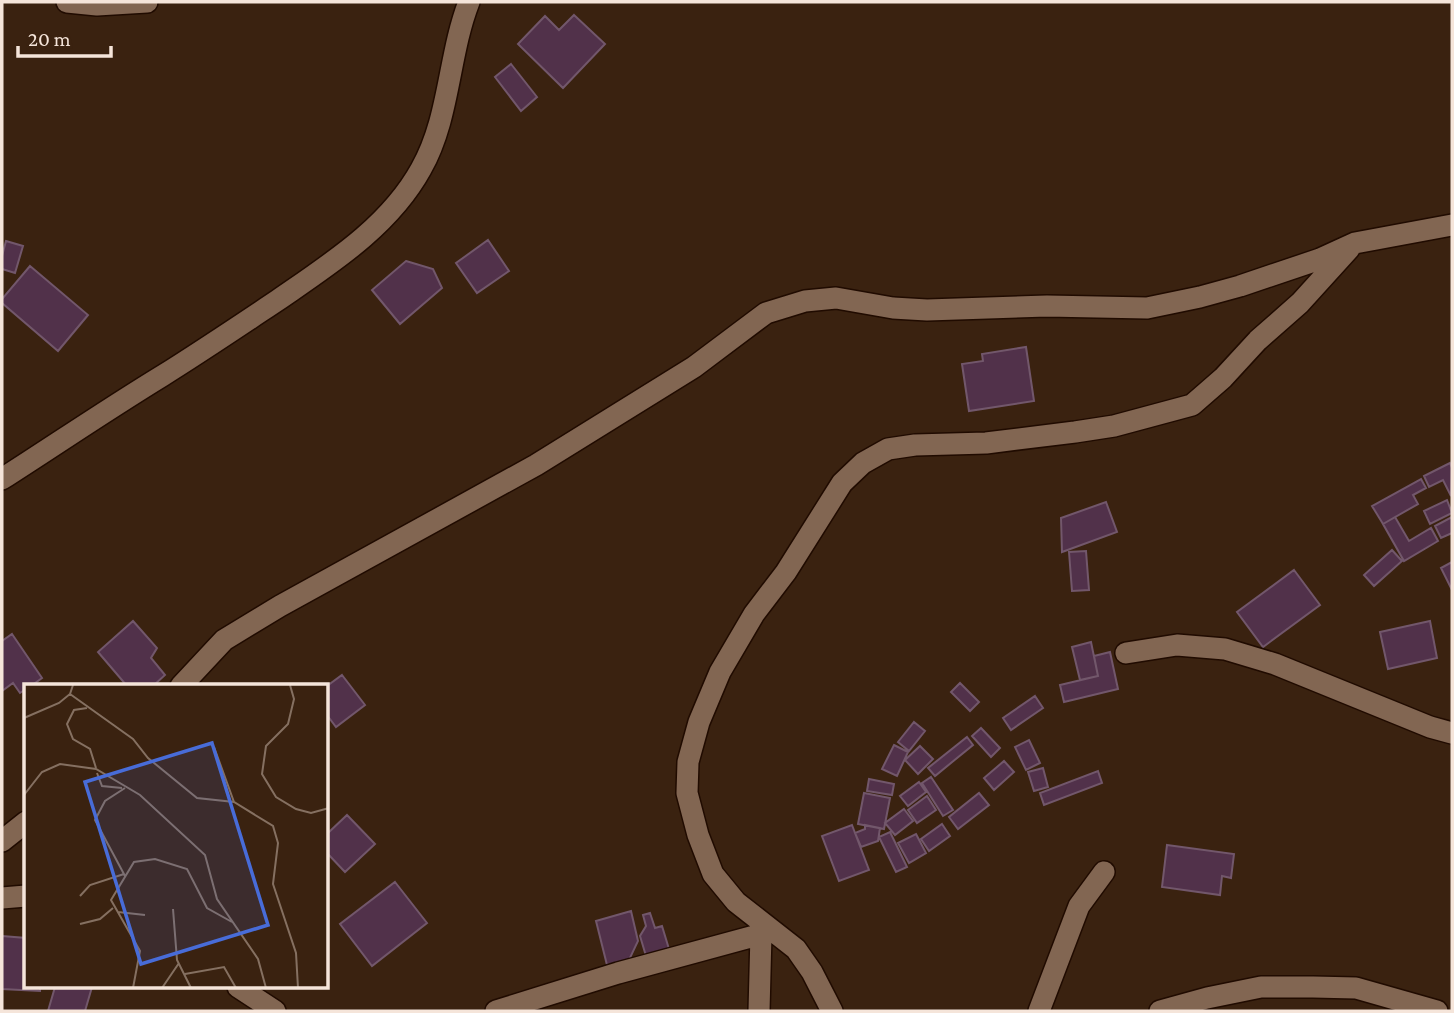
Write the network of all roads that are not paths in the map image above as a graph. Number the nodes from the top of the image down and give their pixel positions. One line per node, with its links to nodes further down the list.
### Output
1 (67, 2): 2 (street)
2 (146, 2)
3 (469, 2): 6 (street)
4 (1452, 225): 5 (street)
5 (1355, 243): 8 (street); 15 (street)
6 (2, 479)
7 (1126, 653): 9 (street)
8 (183, 684)
9 (1452, 733)
10 (24, 824): 11 (street)
11 (2, 841)
12 (1104, 872): 21 (street)
13 (24, 896): 14 (street)
14 (2, 898)
15 (767, 933): 18 (street); 19 (street); 20 (street)
16 (240, 988): 17 (street)
17 (275, 1011)
18 (496, 1011)
19 (759, 1011)
20 (832, 1011)
21 (1040, 1011)
22 (1160, 1011): 23 (street)
23 (1437, 1011)

